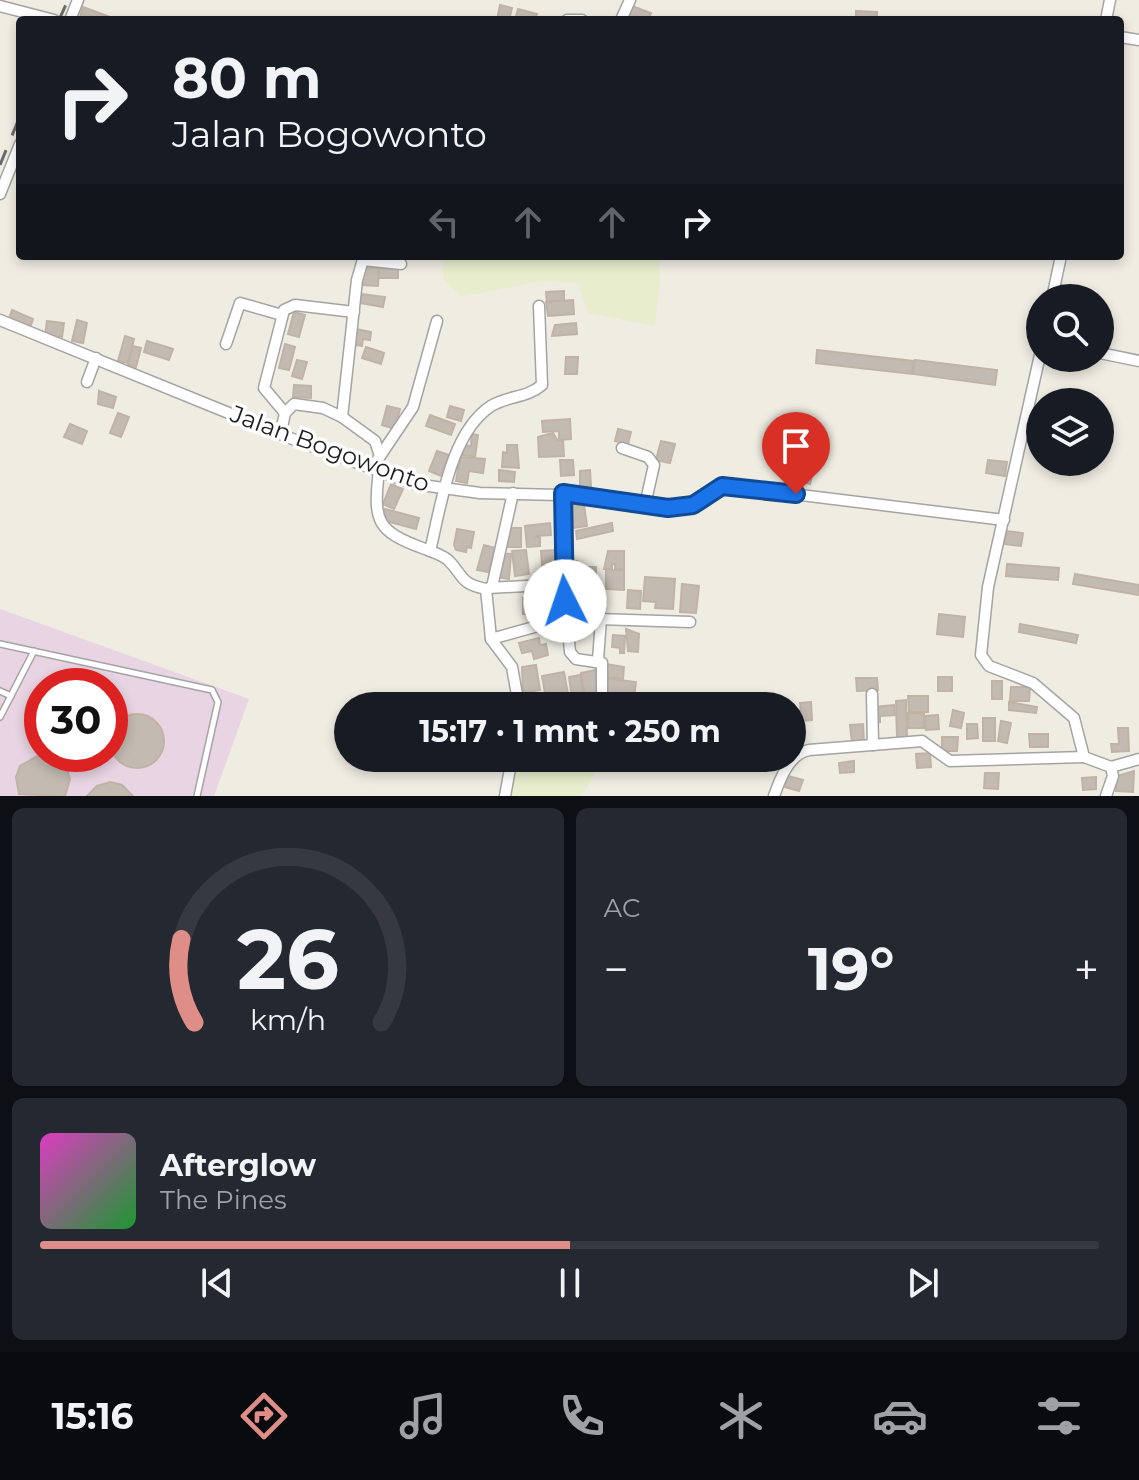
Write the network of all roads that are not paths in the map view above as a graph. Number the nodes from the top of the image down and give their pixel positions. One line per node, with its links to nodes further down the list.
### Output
1 (0, 6): 2 (street)
2 (39, 16)
3 (16, 154): 4 (street)
4 (0, 194)
5 (364, 260): 11 (street)
6 (376, 260): 8 (street)
7 (1060, 260): 9 (street)
8 (401, 264)
9 (1055, 284)
10 (539, 306): 27 (street)
11 (354, 312): 12 (street); 22 (street)
12 (282, 315): 15 (street); 21 (street)
13 (0, 320): 17 (street, Jalan Bogowonto)
14 (437, 321): 25 (street)
15 (226, 344)
16 (1114, 356): 18 (street)
17 (96, 358): 20 (street); 23 (street, Jalan Bogowonto)
18 (1139, 361)
19 (1036, 372): 31 (street)
20 (87, 382)
21 (285, 413): 22 (street); 23 (street)
22 (342, 417): 25 (street)
23 (281, 432): 26 (street, Jalan Bogowonto)
24 (622, 448): 30 (street)
25 (380, 456): 26 (street)
26 (376, 469): 27 (street, Jalan Bogowonto); 32 (street)
27 (445, 490): 28 (street, Jalan Bogowonto); 32 (street)
28 (513, 493): 29 (street, Jalan Bogowonto); 34 (street)
29 (563, 493): 30 (street, Jalan Bogowonto); 33 (street)
30 (645, 505): 31 (street, Jalan Bogowonto)
31 (1004, 520): 49 (street)
32 (430, 551): 34 (street)
33 (563, 584): 34 (street); 35 (street)
34 (489, 588): 38 (street)
35 (567, 618): 36 (street); 38 (street); 41 (street)
36 (601, 619): 37 (street); 41 (street)
37 (690, 622)
38 (491, 639): 43 (street)
39 (0, 644): 40 (lane)
40 (34, 651): 46 (lane); 53 (lane)
41 (598, 660): 44 (street)
42 (0, 691): 46 (lane)
43 (516, 692)
44 (602, 692)
45 (872, 694): 48 (street)
46 (11, 696): 47 (lane)
47 (0, 717)
48 (873, 745): 49 (street); 55 (street)
49 (1084, 757): 51 (street)
50 (1139, 759): 51 (street)
51 (1111, 767): 56 (street)
52 (509, 772): 54 (street)
53 (197, 796)
54 (505, 796)
55 (774, 796)
56 (1106, 796)

